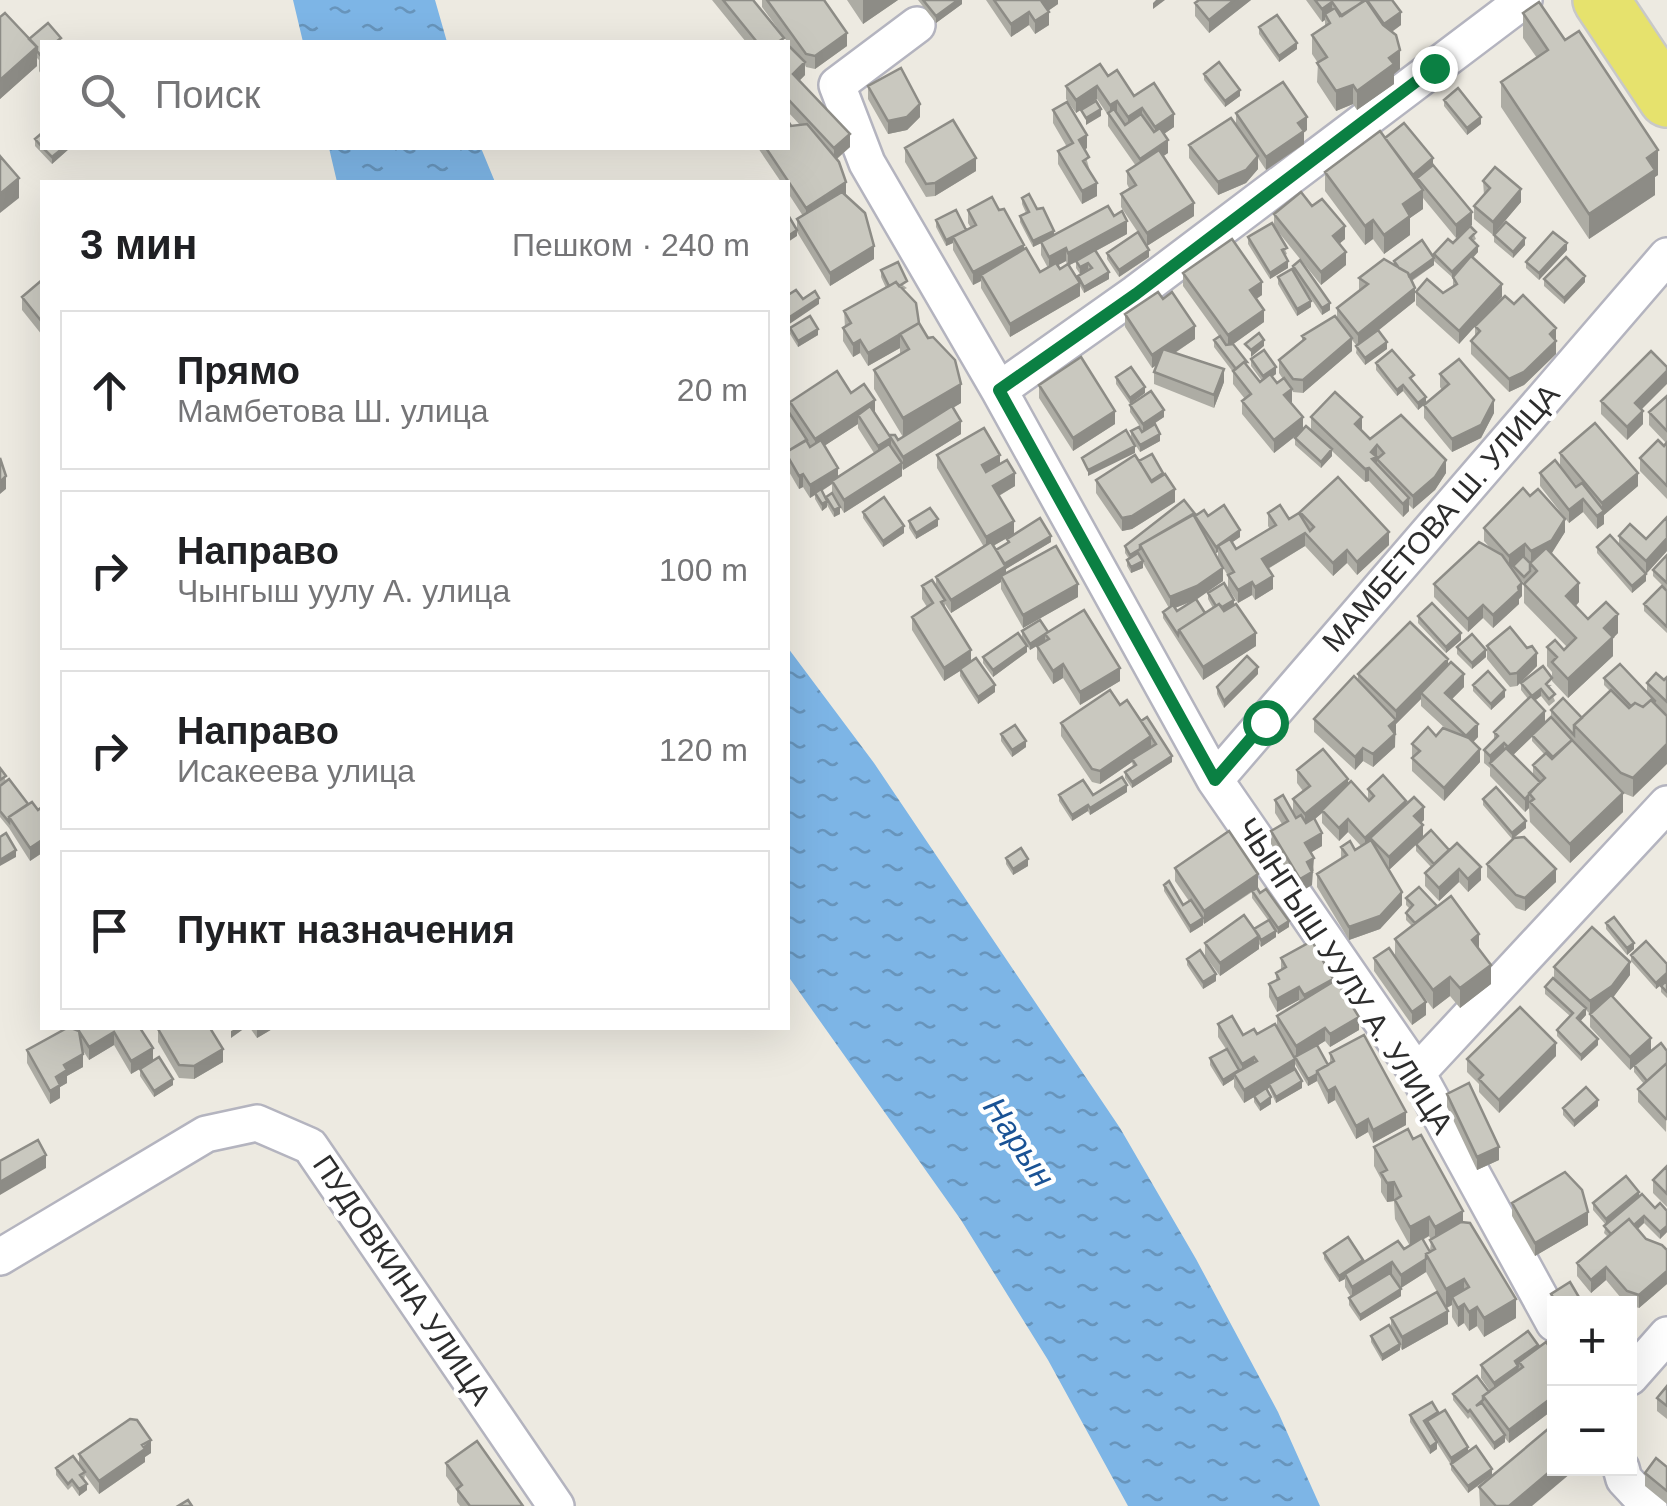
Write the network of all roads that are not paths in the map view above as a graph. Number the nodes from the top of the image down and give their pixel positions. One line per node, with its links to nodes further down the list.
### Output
1 (1524, 0): 6 (street)
2 (1601, 0): 4 (main road)
3 (917, 25): 6 (street, ЧЫНГЫШ УУЛУ А. УЛИЦА)
4 (1667, 99)
5 (1667, 256): 7 (street, МАМБЕТОВА Ш. УЛИЦА)
6 (999, 390): 7 (street, ЧЫНГЫШ УУЛУ А. УЛИЦА)
7 (1215, 780): 9 (street, ЧЫНГЫШ УУЛУ А. УЛИЦА)
8 (1667, 804): 9 (street)
9 (1417, 1073): 11 (street, ЧЫНГЫШ УУЛУ А. УЛИЦА)
10 (0, 1258): 15 (street, ПУДОВКИНА УЛИЦА)
11 (1547, 1310)
12 (1667, 1335): 13 (street)
13 (1637, 1369)
14 (1623, 1476): 16 (street)
15 (556, 1506)
16 (1649, 1506)

